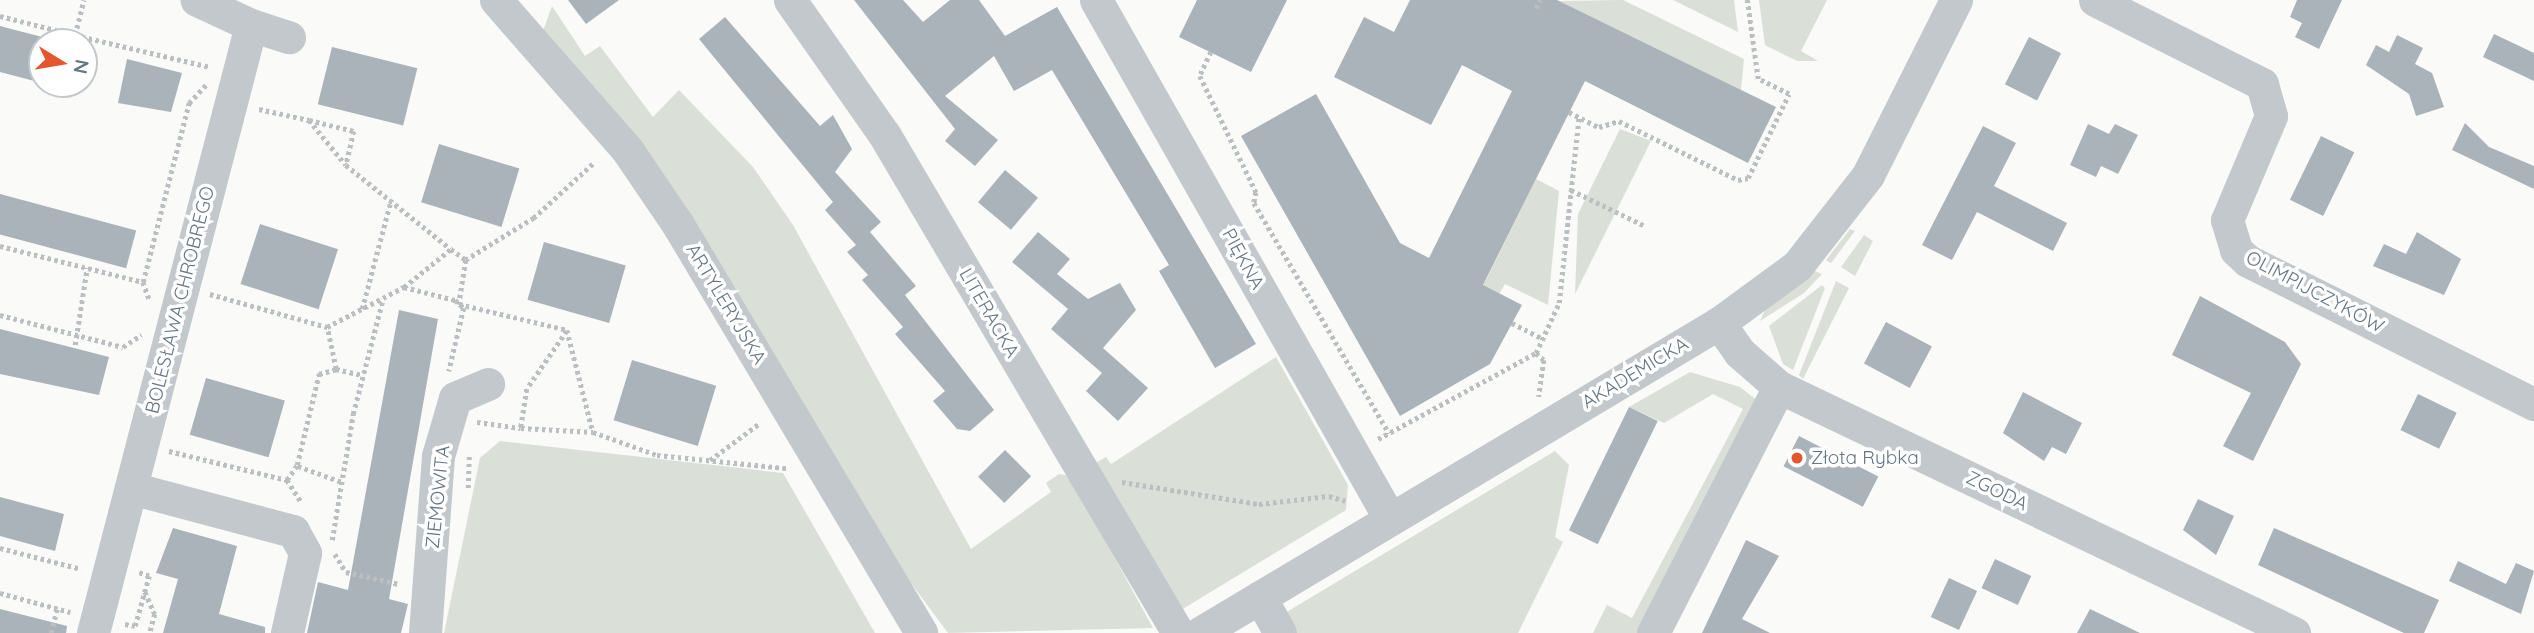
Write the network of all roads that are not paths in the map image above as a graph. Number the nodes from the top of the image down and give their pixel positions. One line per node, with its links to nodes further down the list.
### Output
1 (197, 0): 7 (street)
2 (496, 0): 19 (street, ARTYLERYJSKA)
3 (790, 0): 20 (street, LITERACKA)
4 (1096, 0): 14 (street, PIĘKNA)
5 (1956, 0): 9 (street, AKADEMICKA)
6 (2095, 0): 12 (street, OLIMPIJCZYKÓW)
7 (251, 24): 8 (street); 13 (street, BOLESŁAWA CHROBREGO)
8 (289, 37)
9 (1718, 323): 11 (street, ZGODA); 14 (street, AKADEMICKA)
10 (488, 384): 18 (street, ZIEMOWITA)
11 (1779, 387): 23 (street); 24 (street, ZGODA)
12 (2534, 404)
13 (131, 488): 16 (street, BOLESŁAWA CHROBREGO); 17 (street)
14 (1390, 519): 15 (street, AKADEMICKA)
15 (1260, 597): 21 (street, AKADEMICKA); 22 (street)
16 (95, 626)
17 (287, 633)
18 (425, 633)
19 (921, 633)
20 (1178, 633)
21 (1200, 633)
22 (1280, 633)
23 (1653, 633)
24 (2294, 633)

